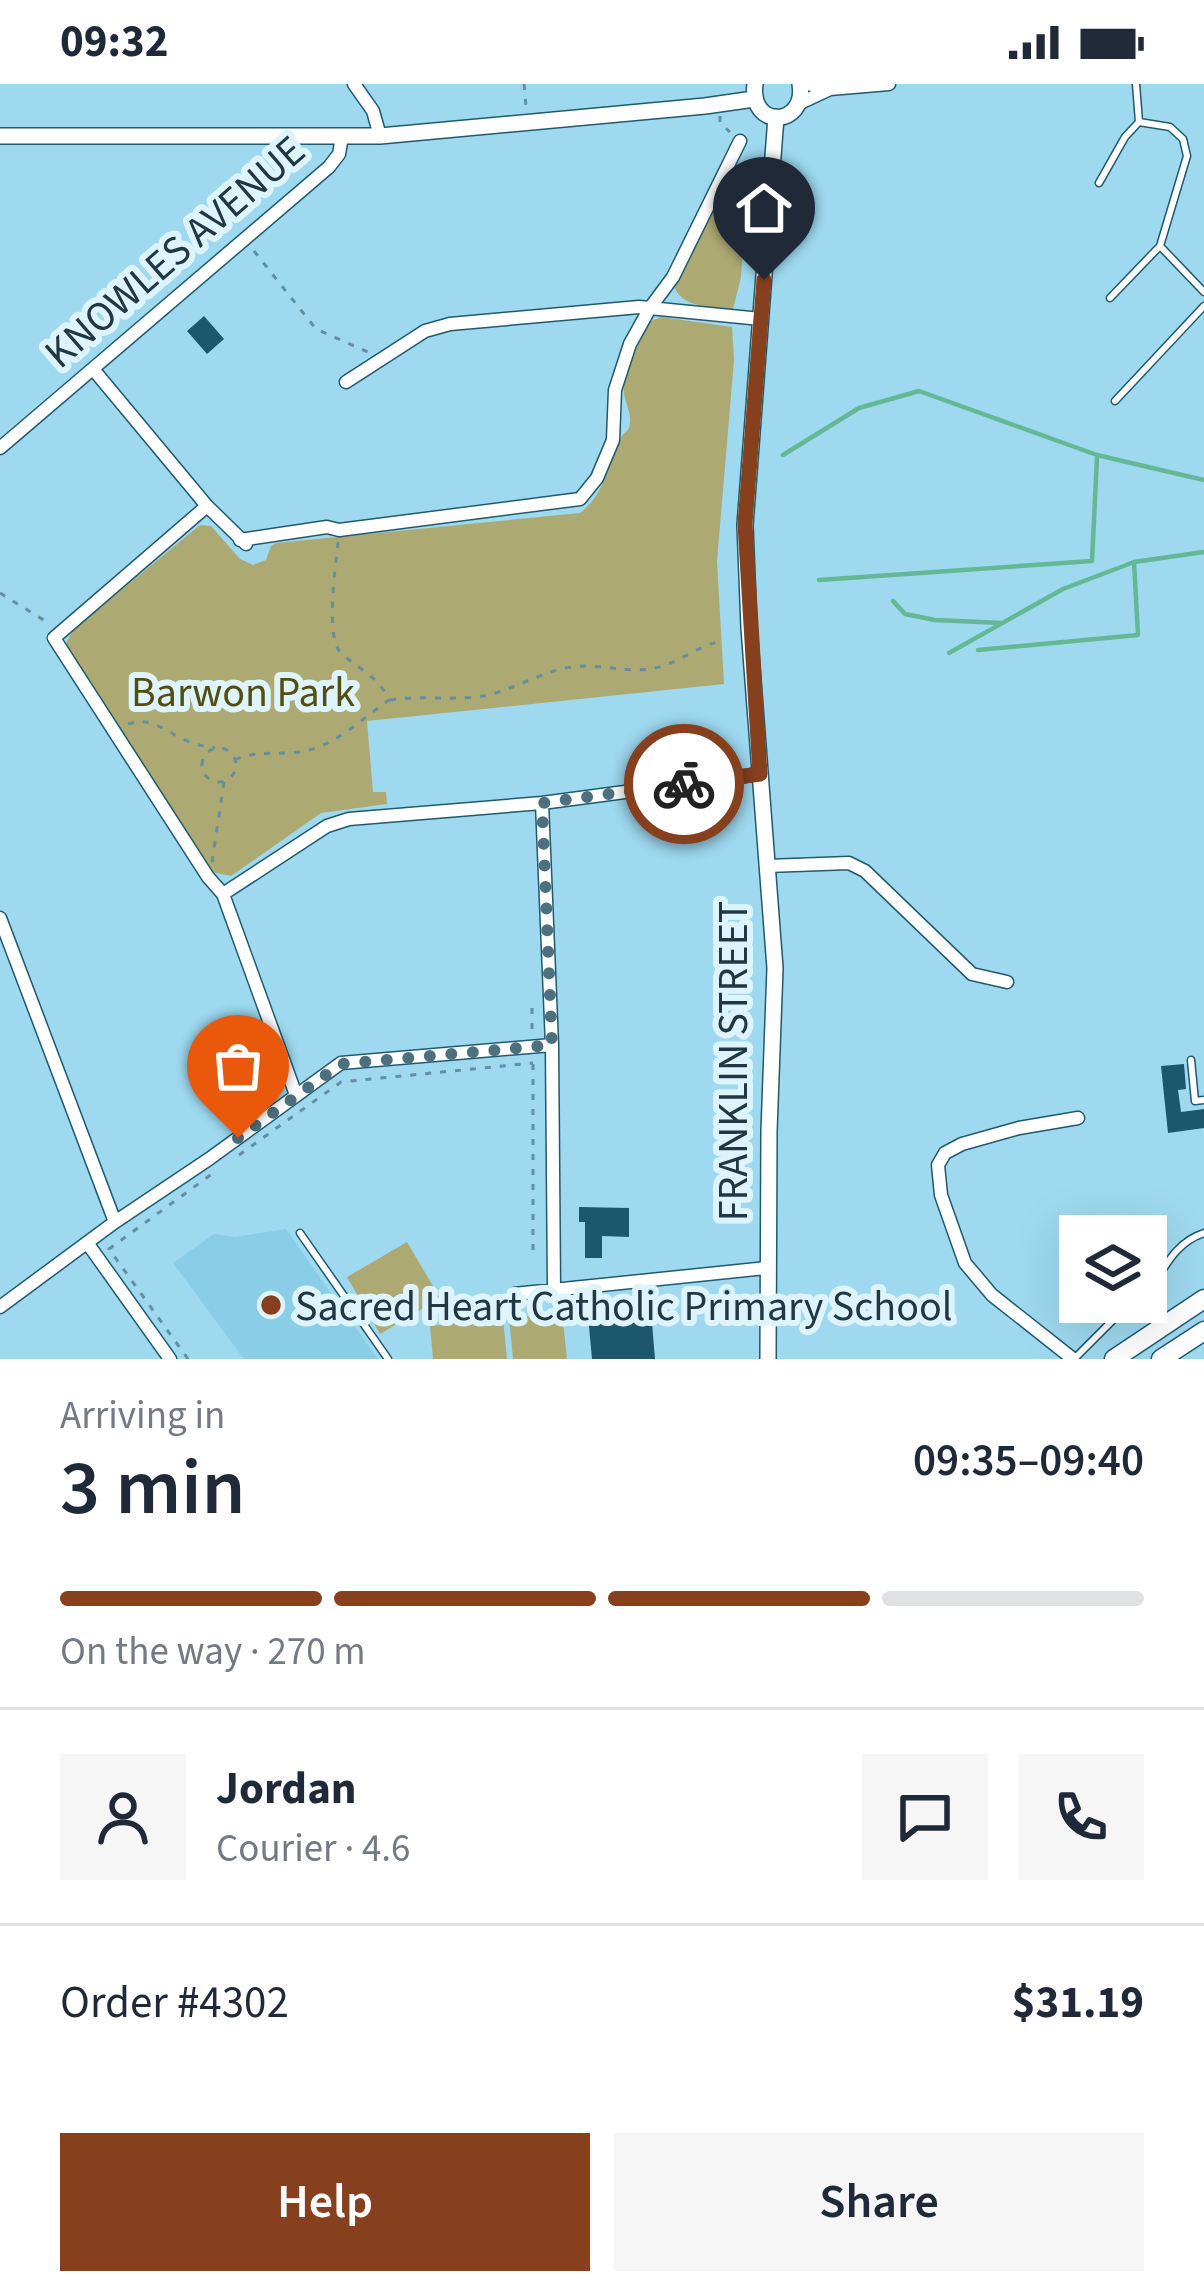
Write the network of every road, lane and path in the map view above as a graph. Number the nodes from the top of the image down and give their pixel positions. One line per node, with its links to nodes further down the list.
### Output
1 (354, 84): 15 (street)
2 (524, 84): 12 (path)
3 (803, 84): 6 (street); 8 (street)
4 (889, 84): 6 (street)
5 (1136, 84): 11 (lane)
6 (830, 89): 8 (street)
7 (755, 92): 9 (street, KNOWLES AVENUE); 10 (street)
8 (800, 103): 10 (street)
9 (718, 104): 12 (street, KNOWLES AVENUE); 16 (path)
10 (776, 117): 24 (street, FRANKLIN STREET)
11 (1139, 122): 17 (lane); 19 (lane)
12 (528, 124): 15 (street, KNOWLES AVENUE)
13 (0, 136): 14 (street)
14 (342, 136): 15 (street, KNOWLES AVENUE); 18 (street, KNOWLES AVENUE)
15 (380, 136)
16 (740, 142): 23 (street)
17 (1100, 183)
18 (246, 240): 25 (path); 26 (street, KNOWLES AVENUE)
19 (1160, 246): 20 (lane); 21 (lane)
20 (1204, 292)
21 (1110, 298)
22 (1204, 306): 28 (lane)
23 (650, 308): 24 (street); 25 (street); 31 (street)
24 (761, 319): 39 (street, FRANKLIN STREET)
25 (383, 358): 27 (street)
26 (93, 369): 29 (street, KNOWLES AVENUE); 30 (street)
27 (346, 382)
28 (1115, 401)
29 (0, 448)
30 (207, 506): 31 (street); 33 (street)
31 (339, 530): 35 (path)
32 (0, 593): 33 (path)
33 (62, 631): 36 (street)
34 (724, 641): 35 (path)
35 (388, 700): 38 (path)
36 (113, 732): 37 (path); 43 (street)
37 (215, 748): 38 (path); 40 (path)
38 (235, 760): 40 (path)
39 (760, 774): 41 (street); 42 (street, FRANKLIN STREET)
40 (225, 781): 43 (path)
41 (542, 803): 44 (street); 48 (street)
42 (767, 866): 46 (street); 62 (street, FRANKLIN STREET)
43 (204, 871): 44 (street)
44 (223, 894): 51 (street)
45 (0, 918): 56 (street)
46 (1007, 982)
47 (532, 1008): 49 (path)
48 (552, 1045): 49 (street); 63 (street)
49 (532, 1046): 51 (street)
50 (1191, 1060): 52 (lane)
51 (296, 1095): 56 (street)
52 (1204, 1100)
53 (1078, 1118): 73 (street)
54 (237, 1156): 60 (path)
55 (218, 1170): 70 (path)
56 (115, 1222): 59 (street)
57 (300, 1233): 71 (lane)
58 (1204, 1233): 61 (lane)
59 (88, 1244): 66 (street); 69 (street)
60 (533, 1258)
61 (1167, 1263)
62 (766, 1268): 63 (street); 72 (street, FRANKLIN STREET)
63 (554, 1289): 64 (street)
64 (514, 1294)
65 (1204, 1300): 74 (main road)
66 (0, 1307)
67 (1110, 1323): 73 (lane)
68 (1204, 1331): 75 (main road)
69 (170, 1359)
70 (188, 1359)
71 (388, 1359)
72 (768, 1359)
73 (1073, 1359)
74 (1114, 1359)
75 (1160, 1359)

